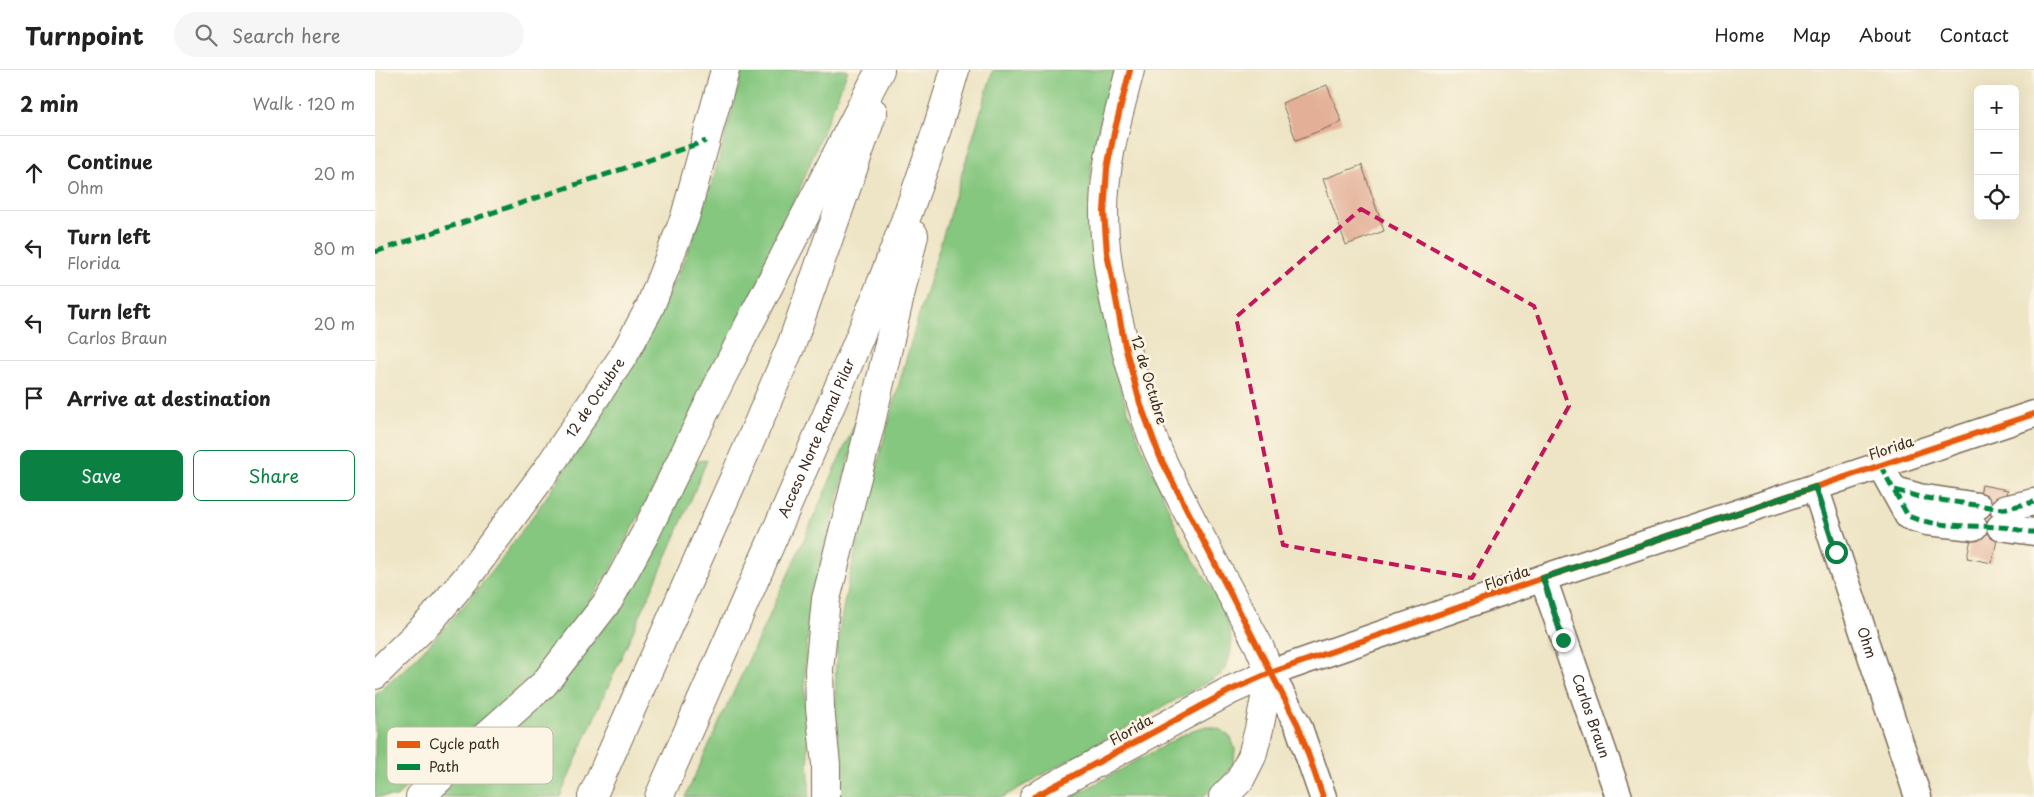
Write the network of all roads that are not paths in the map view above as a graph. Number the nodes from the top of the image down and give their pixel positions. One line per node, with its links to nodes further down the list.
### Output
1 (725, 70): 15 (main road, 12 de Octubre)
2 (880, 70): 16 (main road)
3 (887, 70): 19 (main road)
4 (955, 70): 6 (main road, Acceso Norte Ramal Pilar)
5 (1130, 70): 14 (main road, 12 de Octubre)
6 (939, 124): 20 (main road, Acceso Norte Ramal Pilar); 21 (main road)
7 (2034, 414): 8 (street, Florida)
8 (1880, 465): 9 (street, Florida); 11 (street)
9 (1815, 487): 13 (street, Florida); 26 (street, Ohm)
10 (2034, 502): 12 (street)
11 (1976, 517)
12 (2034, 532)
13 (1543, 578): 14 (street, Florida); 25 (street, Carlos Braun)
14 (1270, 673): 22 (main road, Florida); 23 (main road); 24 (street)
15 (375, 675)
16 (495, 727)
17 (433, 784): 18 (main road)
18 (420, 797)
19 (592, 797)
20 (659, 797)
21 (826, 797)
22 (1034, 797)
23 (1223, 797)
24 (1323, 797)
25 (1619, 797)
26 (1918, 797)

